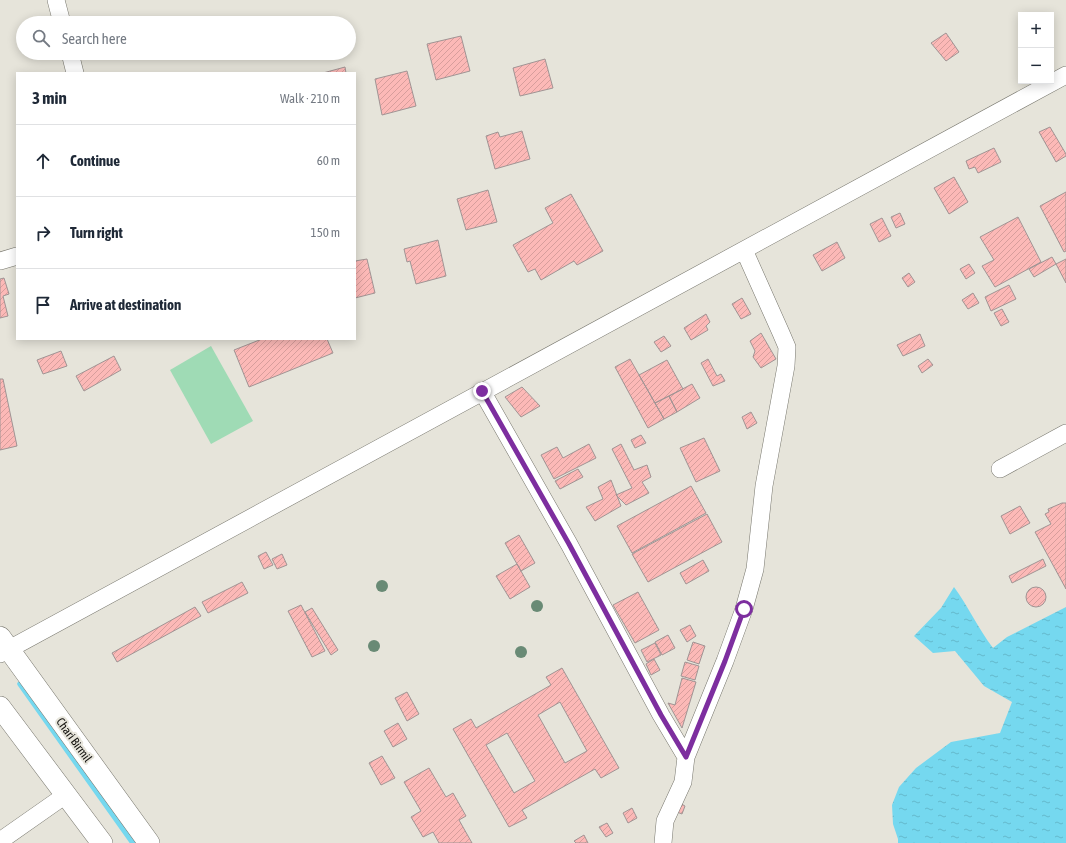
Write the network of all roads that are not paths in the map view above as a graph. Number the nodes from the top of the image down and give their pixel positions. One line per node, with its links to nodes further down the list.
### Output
1 (56, 0): 2 (street)
2 (60, 16)
3 (72, 60): 4 (street)
4 (75, 72)
5 (1066, 75): 6 (street)
6 (744, 250): 9 (street); 14 (street)
7 (16, 256): 8 (street)
8 (0, 261)
9 (482, 391): 12 (street); 14 (street)
10 (1066, 433): 11 (street)
11 (1000, 469)
12 (3, 647): 18 (street, Chari Birmil)
13 (0, 707): 15 (street)
14 (686, 757): 19 (street)
15 (67, 794): 16 (street); 17 (street)
16 (0, 841)
17 (102, 843)
18 (149, 843)
19 (663, 843)

